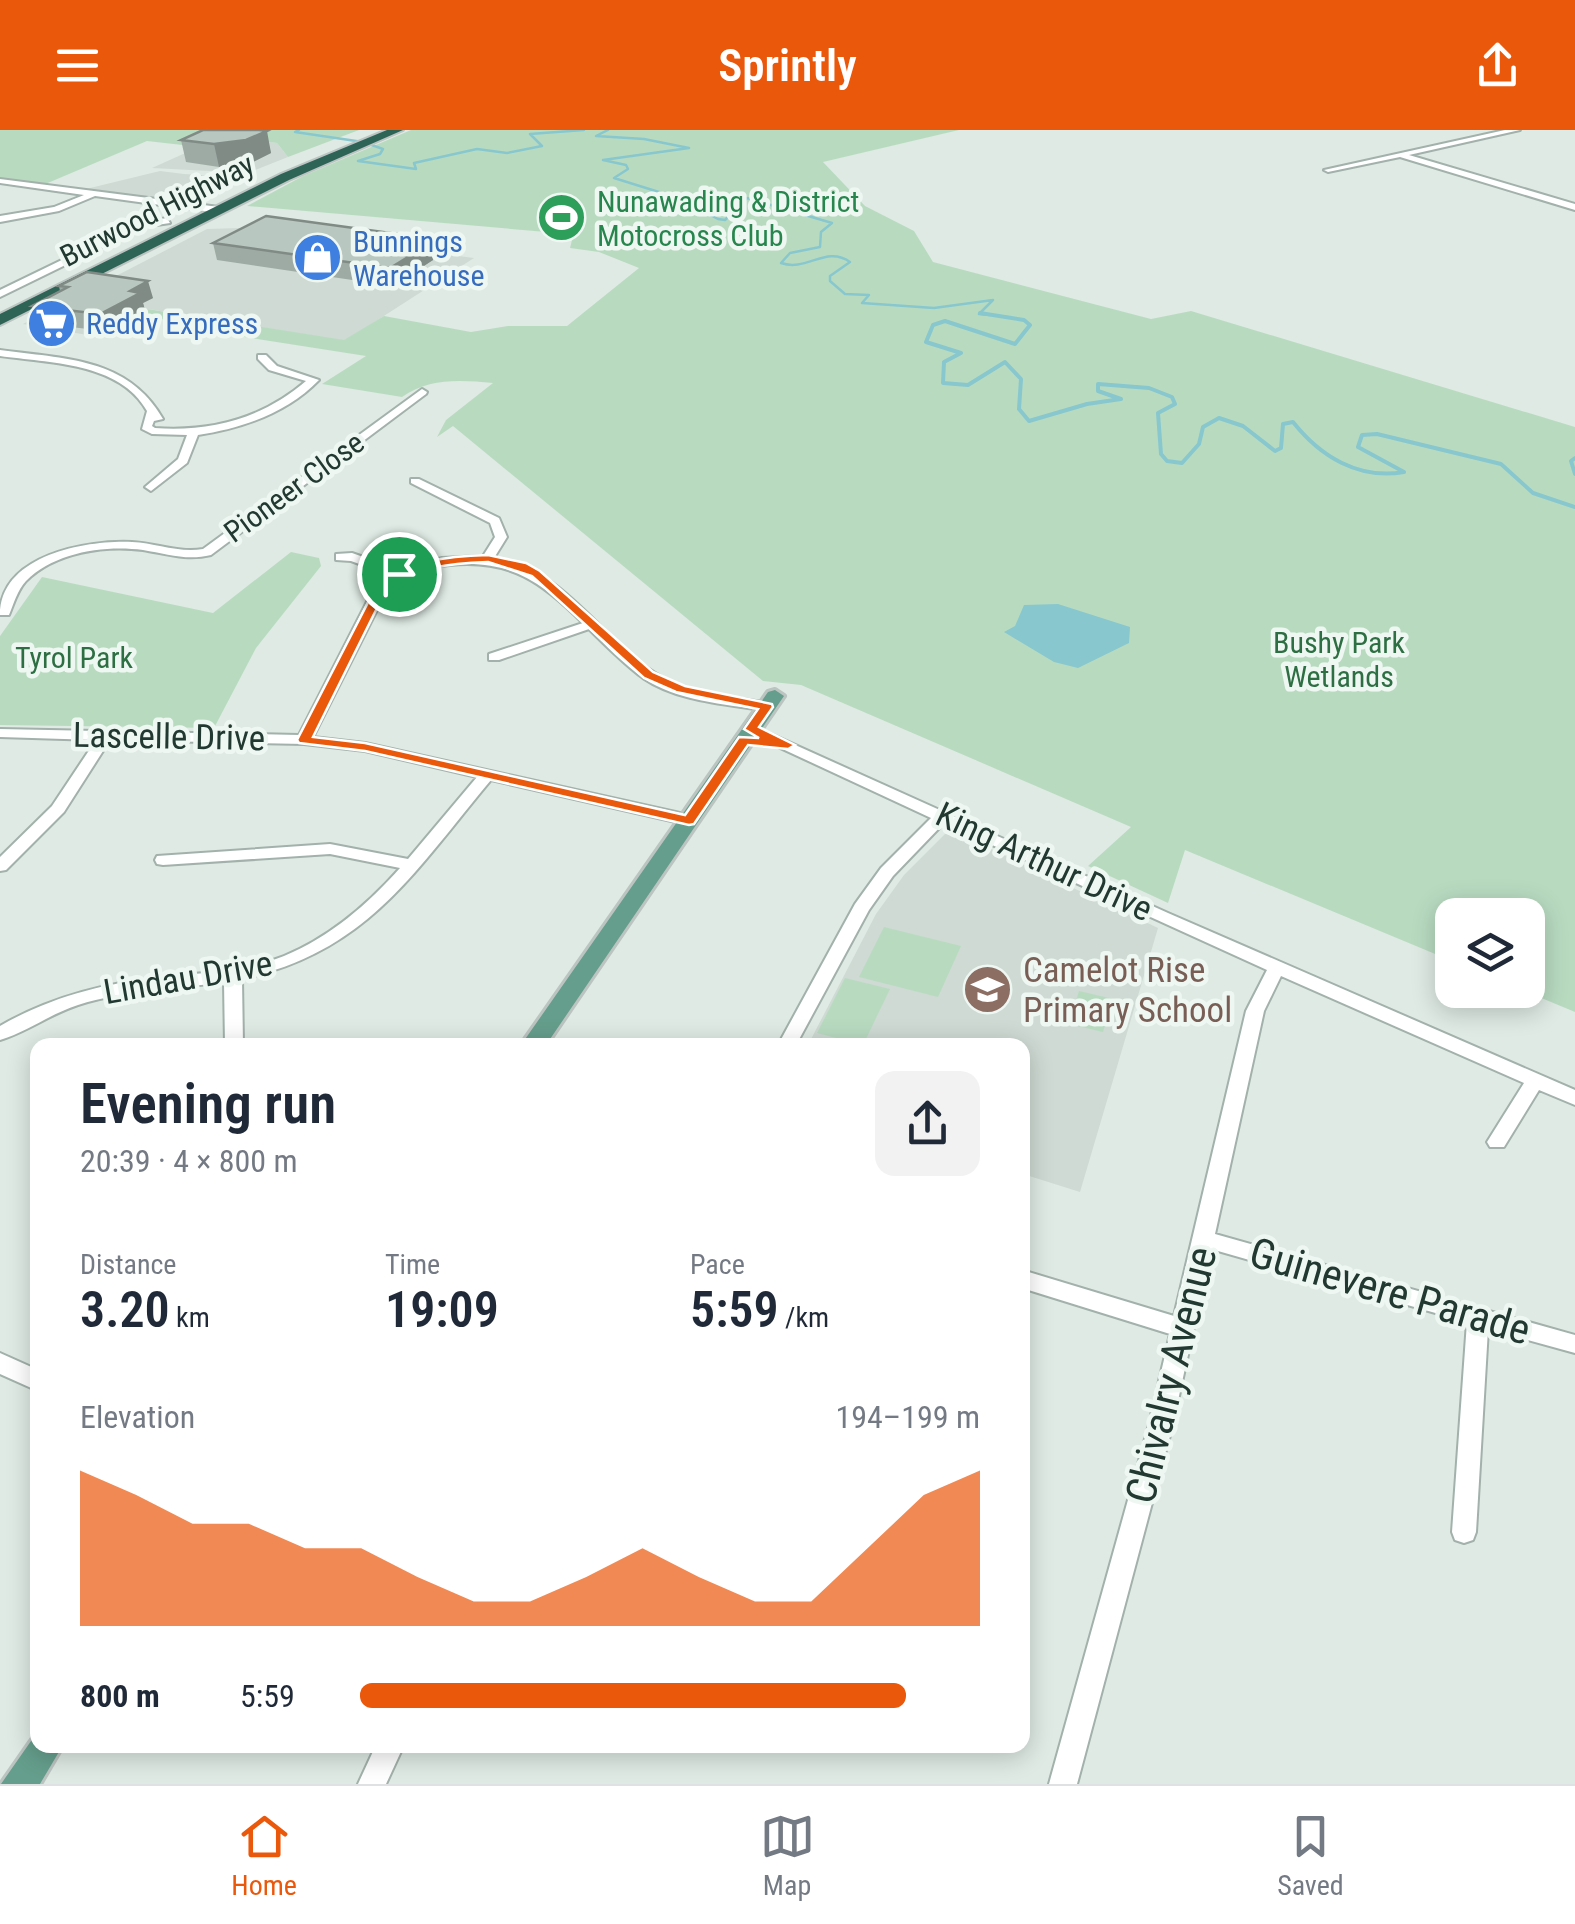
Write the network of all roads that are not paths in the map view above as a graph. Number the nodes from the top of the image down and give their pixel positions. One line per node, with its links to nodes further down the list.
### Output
1 (396, 130): 3 (highway, Burwood Highway)
2 (1516, 130): 4 (street)
3 (371, 133): 9 (highway, Burwood Highway); 10 (highway, Burwood Highway)
4 (1400, 155): 5 (street); 8 (street)
5 (1328, 170)
6 (0, 181): 7 (street)
7 (93, 194): 9 (street); 11 (street)
8 (1575, 207)
9 (194, 208): 10 (street); 13 (highway, Burwood Highway)
10 (219, 210): 17 (highway, Burwood Highway)
11 (18, 217): 12 (street); 14 (street)
12 (0, 219)
13 (166, 221): 15 (street, Burwood Highway); 16 (highway, Burwood Highway)
14 (21, 235)
15 (0, 294)
16 (0, 304)
17 (0, 320)
18 (0, 353): 21 (street)
19 (269, 360): 21 (street)
20 (422, 391): 27 (street, Pioneer Close)
21 (194, 431): 23 (street)
22 (415, 481): 25 (street)
23 (151, 487)
24 (340, 556): 26 (street)
25 (488, 558): 26 (street); 28 (street)
26 (399, 574): 34 (street)
27 (2, 615)
28 (592, 624): 29 (street); 30 (street)
29 (494, 657)
30 (771, 702): 32 (main road)
31 (0, 733): 33 (street, Lascelle Drive)
32 (747, 735): 36 (street, King Arthur Drive); 37 (main road)
33 (104, 737): 34 (street, Lascelle Drive); 40 (street)
34 (304, 740): 35 (street, Lascelle Drive)
35 (487, 775): 37 (street, Lascelle Drive); 39 (street, Lindau Drive)
36 (944, 815): 41 (street, King Arthur Drive); 46 (street)
37 (689, 820): 45 (main road)
38 (162, 860): 39 (street)
39 (408, 864): 42 (street, Lindau Drive)
40 (0, 866)
41 (1278, 968): 47 (street, King Arthur Drive); 50 (street, Chivalry Avenue)
42 (232, 974): 43 (street, Lindau Drive); 44 (street)
43 (0, 1034)
44 (234, 1038)
45 (538, 1038)
46 (791, 1038)
47 (1536, 1081): 48 (street, King Arthur Drive); 49 (street)
48 (1575, 1098)
49 (1498, 1142)
50 (1204, 1238): 52 (street, Guinevere Parade); 53 (street, Chivalry Avenue)
51 (1030, 1280): 53 (street)
52 (1478, 1317): 54 (street, Guinevere Parade); 57 (street)
53 (1182, 1328): 62 (street, Chivalry Avenue)
54 (1575, 1344)
55 (0, 1363): 56 (street)
56 (30, 1377)
57 (1464, 1532)
58 (40, 1753): 60 (main road)
59 (386, 1753): 61 (street)
60 (19, 1784)
61 (372, 1784)
62 (1064, 1784)

